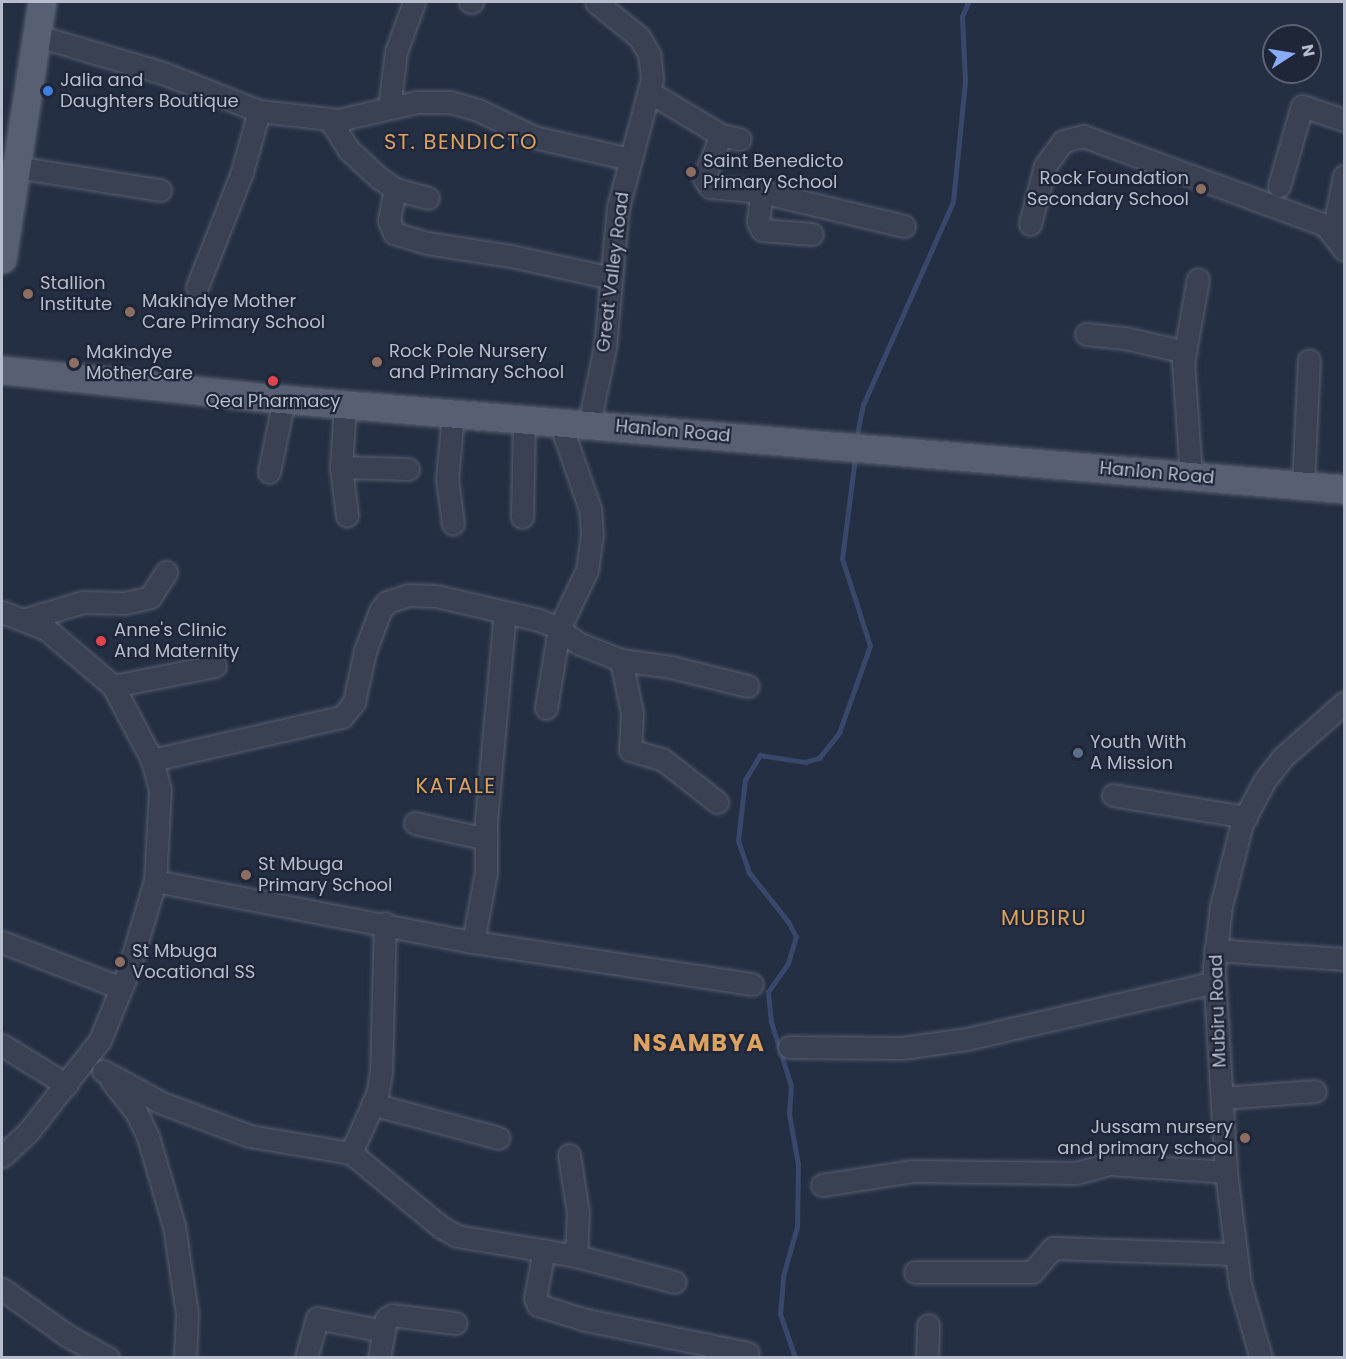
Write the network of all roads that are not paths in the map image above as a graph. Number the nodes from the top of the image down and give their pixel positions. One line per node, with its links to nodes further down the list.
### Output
1 (42, 2): 4 (main road)
2 (414, 2): 6 (street)
3 (596, 2): 5 (street, Great Valley Road)
4 (38, 36): 7 (street); 11 (main road)
5 (651, 93): 10 (street, Great Valley Road); 16 (street)
6 (389, 108): 8 (street); 10 (street)
7 (259, 111): 8 (street); 26 (street)
8 (330, 120): 14 (street)
9 (1344, 120): 13 (street)
10 (628, 159): 24 (street, Great Valley Road)
11 (16, 167): 15 (street); 23 (main road)
12 (1344, 176): 20 (street)
13 (1279, 186)
14 (395, 189): 17 (street); 24 (street)
15 (160, 190)
16 (762, 192): 19 (street); 21 (street)
17 (428, 198)
18 (1030, 224): 20 (street)
19 (904, 226)
20 (1333, 232): 22 (street)
21 (812, 234)
22 (1344, 249)
23 (2, 259)
24 (612, 278): 36 (street, Great Valley Road)
25 (1198, 279): 28 (street)
26 (196, 287)
27 (1086, 334): 28 (street)
28 (1185, 352): 40 (street)
29 (1309, 360): 41 (street)
30 (2, 370): 31 (main road, Hanlon Road)
31 (284, 399): 32 (main road, Hanlon Road); 39 (street)
32 (345, 405): 33 (main road, Hanlon Road); 37 (street)
33 (453, 415): 34 (main road, Hanlon Road); 45 (street)
34 (524, 421): 35 (main road, Hanlon Road); 44 (street)
35 (560, 423): 36 (main road, Hanlon Road); 50 (street)
36 (589, 424): 40 (main road, Hanlon Road)
37 (341, 467): 38 (street); 43 (street)
38 (408, 469)
39 (269, 472)
40 (1191, 476): 41 (main road, Hanlon Road)
41 (1303, 485): 42 (main road, Hanlon Road)
42 (1344, 489)
43 (347, 516)
44 (522, 517)
45 (453, 524)
46 (166, 572): 49 (street)
47 (2, 612): 49 (street)
48 (505, 612): 50 (street); 57 (street); 62 (street)
49 (26, 619): 53 (street)
50 (559, 629): 51 (street); 56 (street)
51 (621, 660): 54 (street); 59 (street)
52 (214, 666): 53 (street)
53 (113, 686): 57 (street)
54 (748, 686)
55 (1344, 703): 60 (street, Mubiru Road)
56 (546, 708)
57 (152, 760): 63 (street)
58 (1113, 795): 60 (street)
59 (717, 802)
60 (1246, 817): 67 (street, Mubiru Road)
61 (415, 823): 62 (street)
62 (486, 838): 66 (street)
63 (155, 881): 64 (street); 71 (street)
64 (385, 923): 66 (street); 78 (street)
65 (2, 942): 71 (street)
66 (473, 942): 70 (street)
67 (1215, 950): 68 (street); 69 (street, Mubiru Road)
68 (1344, 958)
69 (1215, 982): 73 (street); 77 (street, Mubiru Road)
70 (752, 984)
71 (121, 988): 74 (street)
72 (2, 1045): 75 (street)
73 (789, 1047)
74 (96, 1065): 75 (street); 80 (street); 95 (street)
75 (67, 1085): 82 (street)
76 (1315, 1091): 77 (street)
77 (1222, 1098): 83 (street, Mubiru Road)
78 (372, 1104): 79 (street); 80 (street)
79 (499, 1138)
80 (351, 1153): 85 (street)
81 (569, 1155): 87 (street)
82 (2, 1156)
83 (1226, 1172): 84 (street); 86 (street, Mubiru Road)
84 (822, 1185)
85 (544, 1250): 87 (street); 94 (street)
86 (1236, 1254): 88 (street); 100 (street, Mubiru Road)
87 (576, 1256): 89 (street)
88 (915, 1272)
89 (675, 1282)
90 (2, 1289): 96 (street)
91 (455, 1323): 93 (street)
92 (928, 1325): 99 (street)
93 (384, 1331): 97 (street); 98 (street)
94 (748, 1353)
95 (187, 1357)
96 (108, 1358)
97 (306, 1358)
98 (378, 1358)
99 (927, 1358)
100 (1261, 1358)

